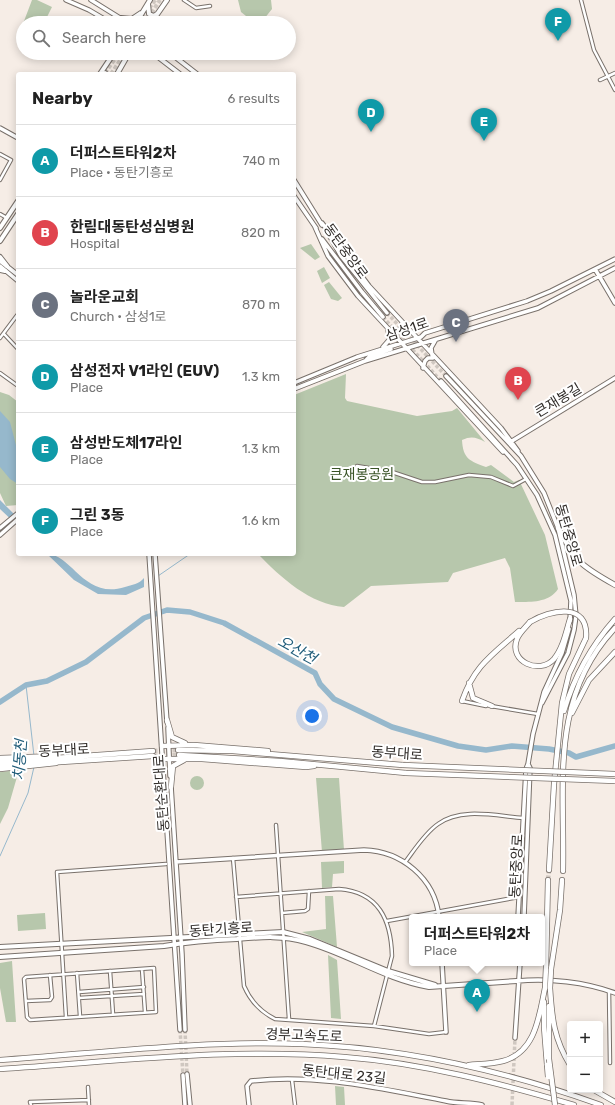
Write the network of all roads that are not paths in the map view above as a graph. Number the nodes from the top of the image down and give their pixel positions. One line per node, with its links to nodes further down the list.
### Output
1 (66, 0): 10 (street)
2 (91, 0): 11 (street)
3 (167, 0): 9 (main road)
4 (184, 0): 7 (street)
5 (581, 0): 23 (street)
6 (149, 2): 8 (main road); 9 (main road)
7 (210, 6)
8 (144, 10): 12 (main road); 13 (main road)
9 (157, 14)
10 (99, 16)
11 (118, 16)
12 (136, 16)
13 (140, 16)
14 (109, 60): 18 (main road)
15 (125, 60): 19 (main road)
16 (162, 60): 20 (street)
17 (179, 60): 21 (street)
18 (101, 72)
19 (118, 72)
20 (177, 72)
21 (194, 72)
22 (615, 73): 23 (street)
23 (608, 76): 24 (street); 25 (street)
24 (600, 80)
25 (615, 90)
26 (0, 128): 27 (street)
27 (16, 137)
28 (0, 154): 29 (street)
29 (0, 180)
30 (296, 183): 36 (street, 동탄중앙로)
31 (296, 199): 37 (street, 동탄중앙로)
32 (16, 204): 35 (main road)
33 (0, 214): 35 (street)
34 (16, 217): 39 (main road)
35 (7, 218): 38 (main road)
36 (322, 223): 54 (street); 57 (street)
37 (315, 227): 56 (street, 동탄중앙로); 58 (street)
38 (0, 228)
39 (1, 238): 40 (main road)
40 (0, 244)
41 (0, 257): 45 (main road)
42 (615, 259): 47 (street, 삼성1로)
43 (0, 261): 45 (street)
44 (0, 266): 49 (street)
45 (8, 267): 49 (street); 50 (street)
46 (615, 268): 51 (street, 삼성1로)
47 (595, 269): 51 (street); 61 (street, 삼성1로)
48 (0, 270): 49 (main road)
49 (6, 271): 52 (street)
50 (16, 273)
51 (599, 276): 53 (street); 62 (street, 삼성1로)
52 (16, 279)
53 (615, 302)
54 (387, 313)
55 (16, 317): 59 (street)
56 (383, 317)
57 (402, 323): 58 (street); 61 (street)
58 (388, 328): 63 (street); 68 (street)
59 (4, 334): 60 (street); 65 (street)
60 (0, 338)
61 (416, 338): 63 (street, 삼성1로); 64 (street)
62 (440, 338): 64 (street, 삼성1로); 69 (street)
63 (401, 343): 66 (street, 삼성1로); 67 (street)
64 (421, 344): 67 (street, 삼성1로); 69 (street)
65 (16, 347)
66 (389, 347): 68 (street, 삼성1로); 70 (street)
67 (406, 349): 70 (street, 삼성1로); 71 (street)
68 (380, 350): 76 (street, 삼성1로)
69 (434, 358): 71 (street); 79 (street)
70 (365, 361): 78 (street, 삼성1로)
71 (423, 368): 81 (street)
72 (0, 373): 77 (street)
73 (446, 376): 80 (street, 동탄중앙로)
74 (615, 378): 79 (street, 큰재봉길)
75 (442, 381): 81 (street)
76 (296, 382)
77 (16, 385)
78 (296, 388)
79 (512, 440): 80 (street)
80 (521, 456): 87 (street, 동탄중앙로)
81 (517, 465): 83 (street, 동탄중앙로)
82 (357, 466): 83 (street)
83 (527, 478): 92 (street, 동탄중앙로)
84 (16, 515): 86 (street)
85 (16, 521): 88 (street)
86 (0, 528)
87 (558, 528): 91 (highway); 99 (street, 동탄중앙로)
88 (0, 535)
89 (149, 556): 106 (street, 동탄순환대로)
90 (155, 556): 102 (street, 동탄순환대로)
91 (615, 585)
92 (570, 619): 94 (highway); 99 (street, 동탄중앙로)
93 (615, 620): 103 (highway)
94 (530, 622): 97 (highway); 103 (highway, bridge)
95 (615, 628): 104 (highway)
96 (614, 653): 104 (highway)
97 (469, 682): 98 (highway); 100 (highway)
98 (462, 701): 100 (street)
99 (541, 705): 101 (street, 동탄중앙로)
100 (492, 706): 101 (street)
101 (538, 714): 119 (street, 동탄중앙로)
102 (167, 720): 105 (highway); 107 (street, 동탄순환대로)
103 (561, 721): 132 (highway, bridge)
104 (567, 730): 133 (highway, bridge)
105 (194, 745): 107 (highway); 113 (highway)
106 (162, 746): 107 (highway); 110 (street, 동탄순환대로)
107 (169, 746): 111 (street, 동탄순환대로)
108 (153, 754): 115 (highway, 동부대로)
109 (0, 758): 115 (highway)
110 (163, 759): 111 (highway); 127 (street, 동탄순환대로)
111 (169, 759): 112 (highway); 122 (street, 동탄순환대로)
112 (187, 759): 116 (highway); 122 (highway)
113 (337, 760): 116 (highway, 동부대로); 120 (highway, 동부대로, bridge)
114 (0, 762): 115 (highway, 동부대로)
115 (20, 762): 117 (highway, 동부대로); 118 (highway)
116 (323, 765): 121 (highway, 동부대로, bridge)
117 (0, 766)
118 (0, 769)
119 (528, 769): 123 (street); 145 (street, 동탄중앙로)
120 (615, 774)
121 (615, 781)
122 (171, 787): 129 (street, 동탄순환대로)
123 (523, 818): 128 (street); 139 (street)
124 (276, 825): 125 (street)
125 (278, 855): 126 (street); 128 (street); 137 (street)
126 (233, 858): 129 (street); 138 (street)
127 (170, 861): 130 (street); 131 (street, 동탄순환대로)
128 (406, 861): 140 (street)
129 (176, 862): 151 (street, 동탄순환대로)
130 (166, 864): 131 (street); 153 (street)
131 (170, 867): 150 (street, 동탄순환대로)
132 (549, 870)
133 (563, 871)
134 (548, 880): 169 (highway, bridge)
135 (562, 880): 169 (highway, bridge)
136 (308, 891): 137 (street); 141 (street); 147 (street)
137 (280, 893): 138 (street); 141 (street)
138 (236, 897): 149 (street)
139 (519, 897): 140 (street); 144 (street)
140 (438, 910): 142 (street); 143 (street)
141 (282, 913): 148 (street)
142 (419, 914)
143 (439, 914)
144 (518, 914)
145 (524, 914)
146 (409, 916): 147 (street)
147 (387, 921): 163 (street)
148 (283, 934): 149 (main road, 동탄기흥로); 163 (main road, 동탄기흥로); 182 (street)
149 (238, 936): 151 (main road, 동탄기흥로); 152 (main road, 동탄기흥로); 182 (street)
150 (175, 937): 151 (main road, 동탄기흥로); 153 (main road, 동탄기흥로); 154 (street, 동탄순환대로)
151 (181, 937): 152 (street, 동탄순환대로)
152 (181, 943): 154 (main road, 동탄기흥로); 185 (street, 동탄순환대로)
153 (62, 944): 155 (main road, 동탄기흥로); 156 (street)
154 (175, 944): 156 (main road, 동탄기흥로); 184 (street, 동탄순환대로)
155 (0, 947)
156 (62, 953): 157 (main road, 동탄기흥로); 164 (street)
157 (0, 957)
158 (442, 966): 167 (street)
159 (519, 966): 166 (street)
160 (142, 969): 161 (street); 168 (street); 178 (street)
161 (110, 971): 162 (street); 170 (street)
162 (77, 973): 164 (street); 172 (street)
163 (387, 973): 167 (main road, 동탄기흥로); 183 (street)
164 (64, 974): 165 (street); 181 (street)
165 (50, 975): 177 (street); 177 (street)
166 (518, 981): 167 (main road, 동탄기흥로); 171 (street, 동탄기흥로); 187 (street)
167 (443, 985): 186 (street)
168 (144, 987): 170 (street); 174 (street)
169 (547, 988): 188 (highway); 191 (highway); 210 (highway, bridge); 210 (highway, bridge)
170 (111, 990): 172 (street); 175 (street)
171 (609, 990): 173 (street, 동탄기흥로); 190 (street)
172 (79, 992): 176 (street)
173 (615, 993)
174 (144, 994): 175 (street); 178 (street)
175 (112, 996): 176 (street); 179 (street)
176 (79, 998): 180 (street)
177 (26, 1001): 181 (street)
178 (145, 1012): 179 (street)
179 (113, 1014): 180 (street)
180 (80, 1016): 181 (street)
181 (66, 1017)
182 (288, 1019): 183 (street)
183 (374, 1026): 186 (street)
184 (180, 1030)
185 (185, 1030)
186 (446, 1032)
187 (515, 1038)
188 (567, 1059)
189 (0, 1060): 191 (highway, 경부고속도로)
190 (610, 1063)
191 (465, 1065): 212 (highway, 경부고속도로)
192 (0, 1069): 211 (highway, 경부고속도로)
193 (187, 1074): 206 (street)
194 (183, 1075): 205 (street)
195 (292, 1080): 201 (street, 동탄대로 23길); 207 (street, 동탄대로 23길); 208 (street)
196 (88, 1087): 199 (street)
197 (599, 1093): 200 (highway)
198 (74, 1100): 199 (street); 202 (street); 203 (street)
199 (89, 1100): 204 (street)
200 (615, 1102)
201 (451, 1104): 209 (street, 동탄대로 23길)
202 (31, 1105)
203 (75, 1105)
204 (89, 1105)
205 (185, 1105)
206 (190, 1105)
207 (248, 1105)
208 (295, 1105)
209 (482, 1105)
210 (554, 1105)
211 (574, 1105)
212 (601, 1105)

